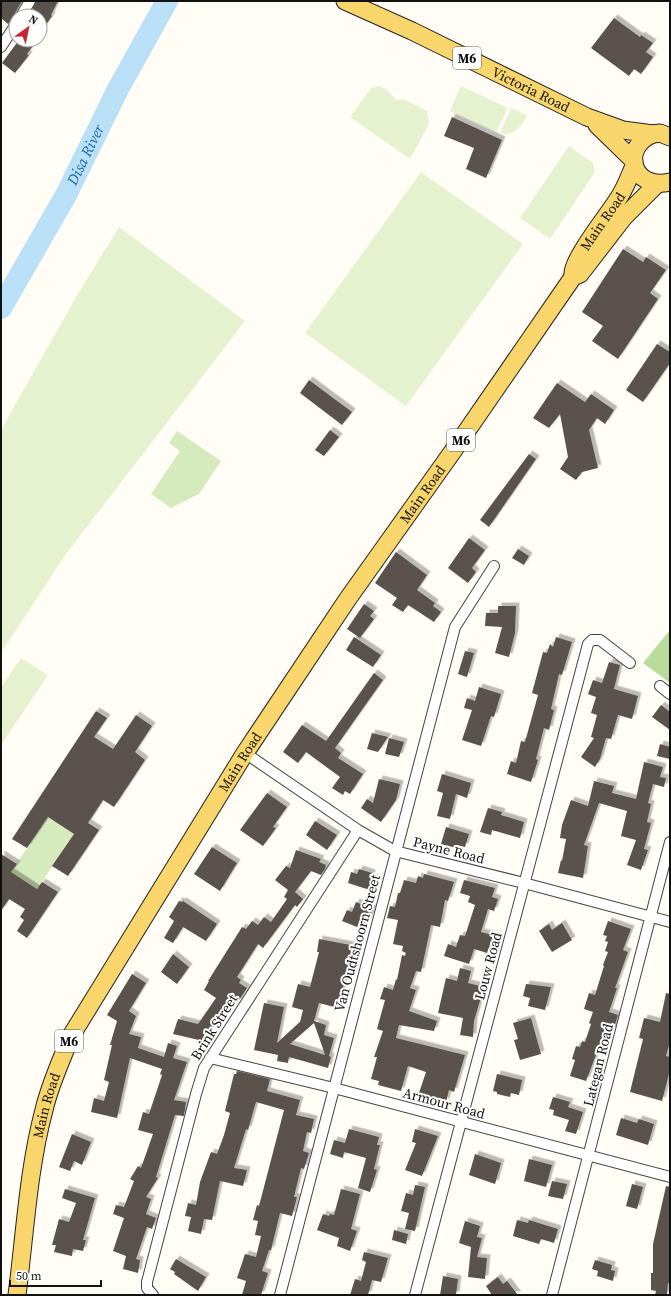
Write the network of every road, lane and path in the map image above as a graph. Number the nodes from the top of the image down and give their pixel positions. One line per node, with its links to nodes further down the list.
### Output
1 (345, 1): 4 (main road, Victoria Road / M6)
2 (8, 36): 3 (street)
3 (1, 47)
4 (588, 117): 5 (main road, Victoria Road / M6); 6 (main road, Victoria Road / M6)
5 (665, 135): 6 (main road, Victoria Road / M6)
6 (634, 163): 7 (main road, Victoria Road / M6); 8 (main road, Main Road / M6)
7 (664, 185): 8 (main road, Main Road / M6)
8 (573, 278): 13 (main road, Main Road / M6)
9 (494, 566): 16 (street, Van Oudtshoorn Street)
10 (630, 663): 17 (street, Louw Road)
11 (660, 686): 12 (street)
12 (670, 694)
13 (245, 753): 14 (street, Payne Road); 26 (main road, Main Road / M6)
14 (358, 830): 16 (street, Payne Road); 20 (street, Brink Street)
15 (670, 842): 18 (street, Lategan Road)
16 (395, 852): 17 (street, Payne Road); 21 (street, Van Oudtshoorn Street)
17 (524, 883): 18 (street, Payne Road); 22 (street, Louw Road)
18 (650, 916): 19 (street, Payne Road); 23 (street, Lategan Road)
19 (670, 922)
20 (210, 1058): 21 (street, Armour Road); 25 (street, Brink Street)
21 (334, 1088): 22 (street, Armour Road); 27 (street, Van Oudtshoorn Street)
22 (461, 1122): 23 (street, Armour Road); 28 (street, Louw Road)
23 (589, 1156): 24 (street, Armour Road); 29 (street, Lategan Road)
24 (670, 1177)
25 (150, 1291)
26 (17, 1295)
27 (280, 1295)
28 (415, 1295)
29 (552, 1295)

